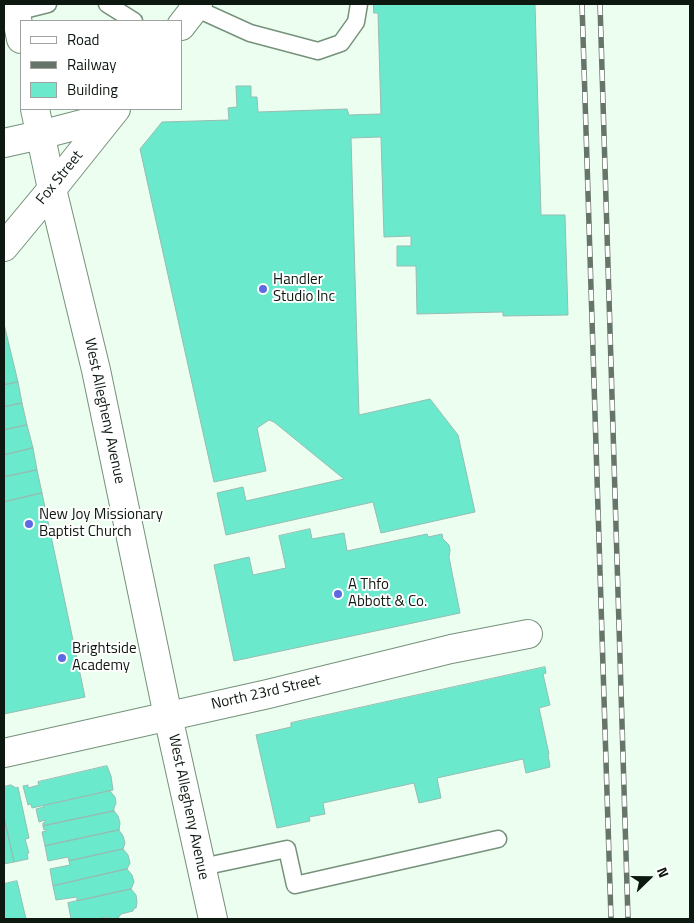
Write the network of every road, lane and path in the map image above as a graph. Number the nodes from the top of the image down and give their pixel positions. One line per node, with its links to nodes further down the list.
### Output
1 (48, 4): 4 (lane)
2 (107, 4): 6 (lane)
3 (359, 4): 5 (lane)
4 (15, 8): 7 (main road)
5 (192, 13)
6 (132, 20)
7 (20, 34)
8 (35, 110): 10 (main road, West Allegheny Avenue)
9 (112, 113): 10 (main road); 12 (main road, Fox Street)
10 (40, 135): 11 (main road); 12 (main road, West Allegheny Avenue)
11 (4, 143)
12 (52, 189): 13 (main road, Fox Street); 15 (main road, West Allegheny Avenue)
13 (4, 247)
14 (528, 634): 15 (main road, North 23rd Street)
15 (168, 716): 16 (main road, North 23rd Street); 18 (main road, West Allegheny Avenue)
16 (4, 753)
17 (498, 839): 18 (lane)
18 (202, 867): 19 (main road, West Allegheny Avenue)
19 (213, 919)

